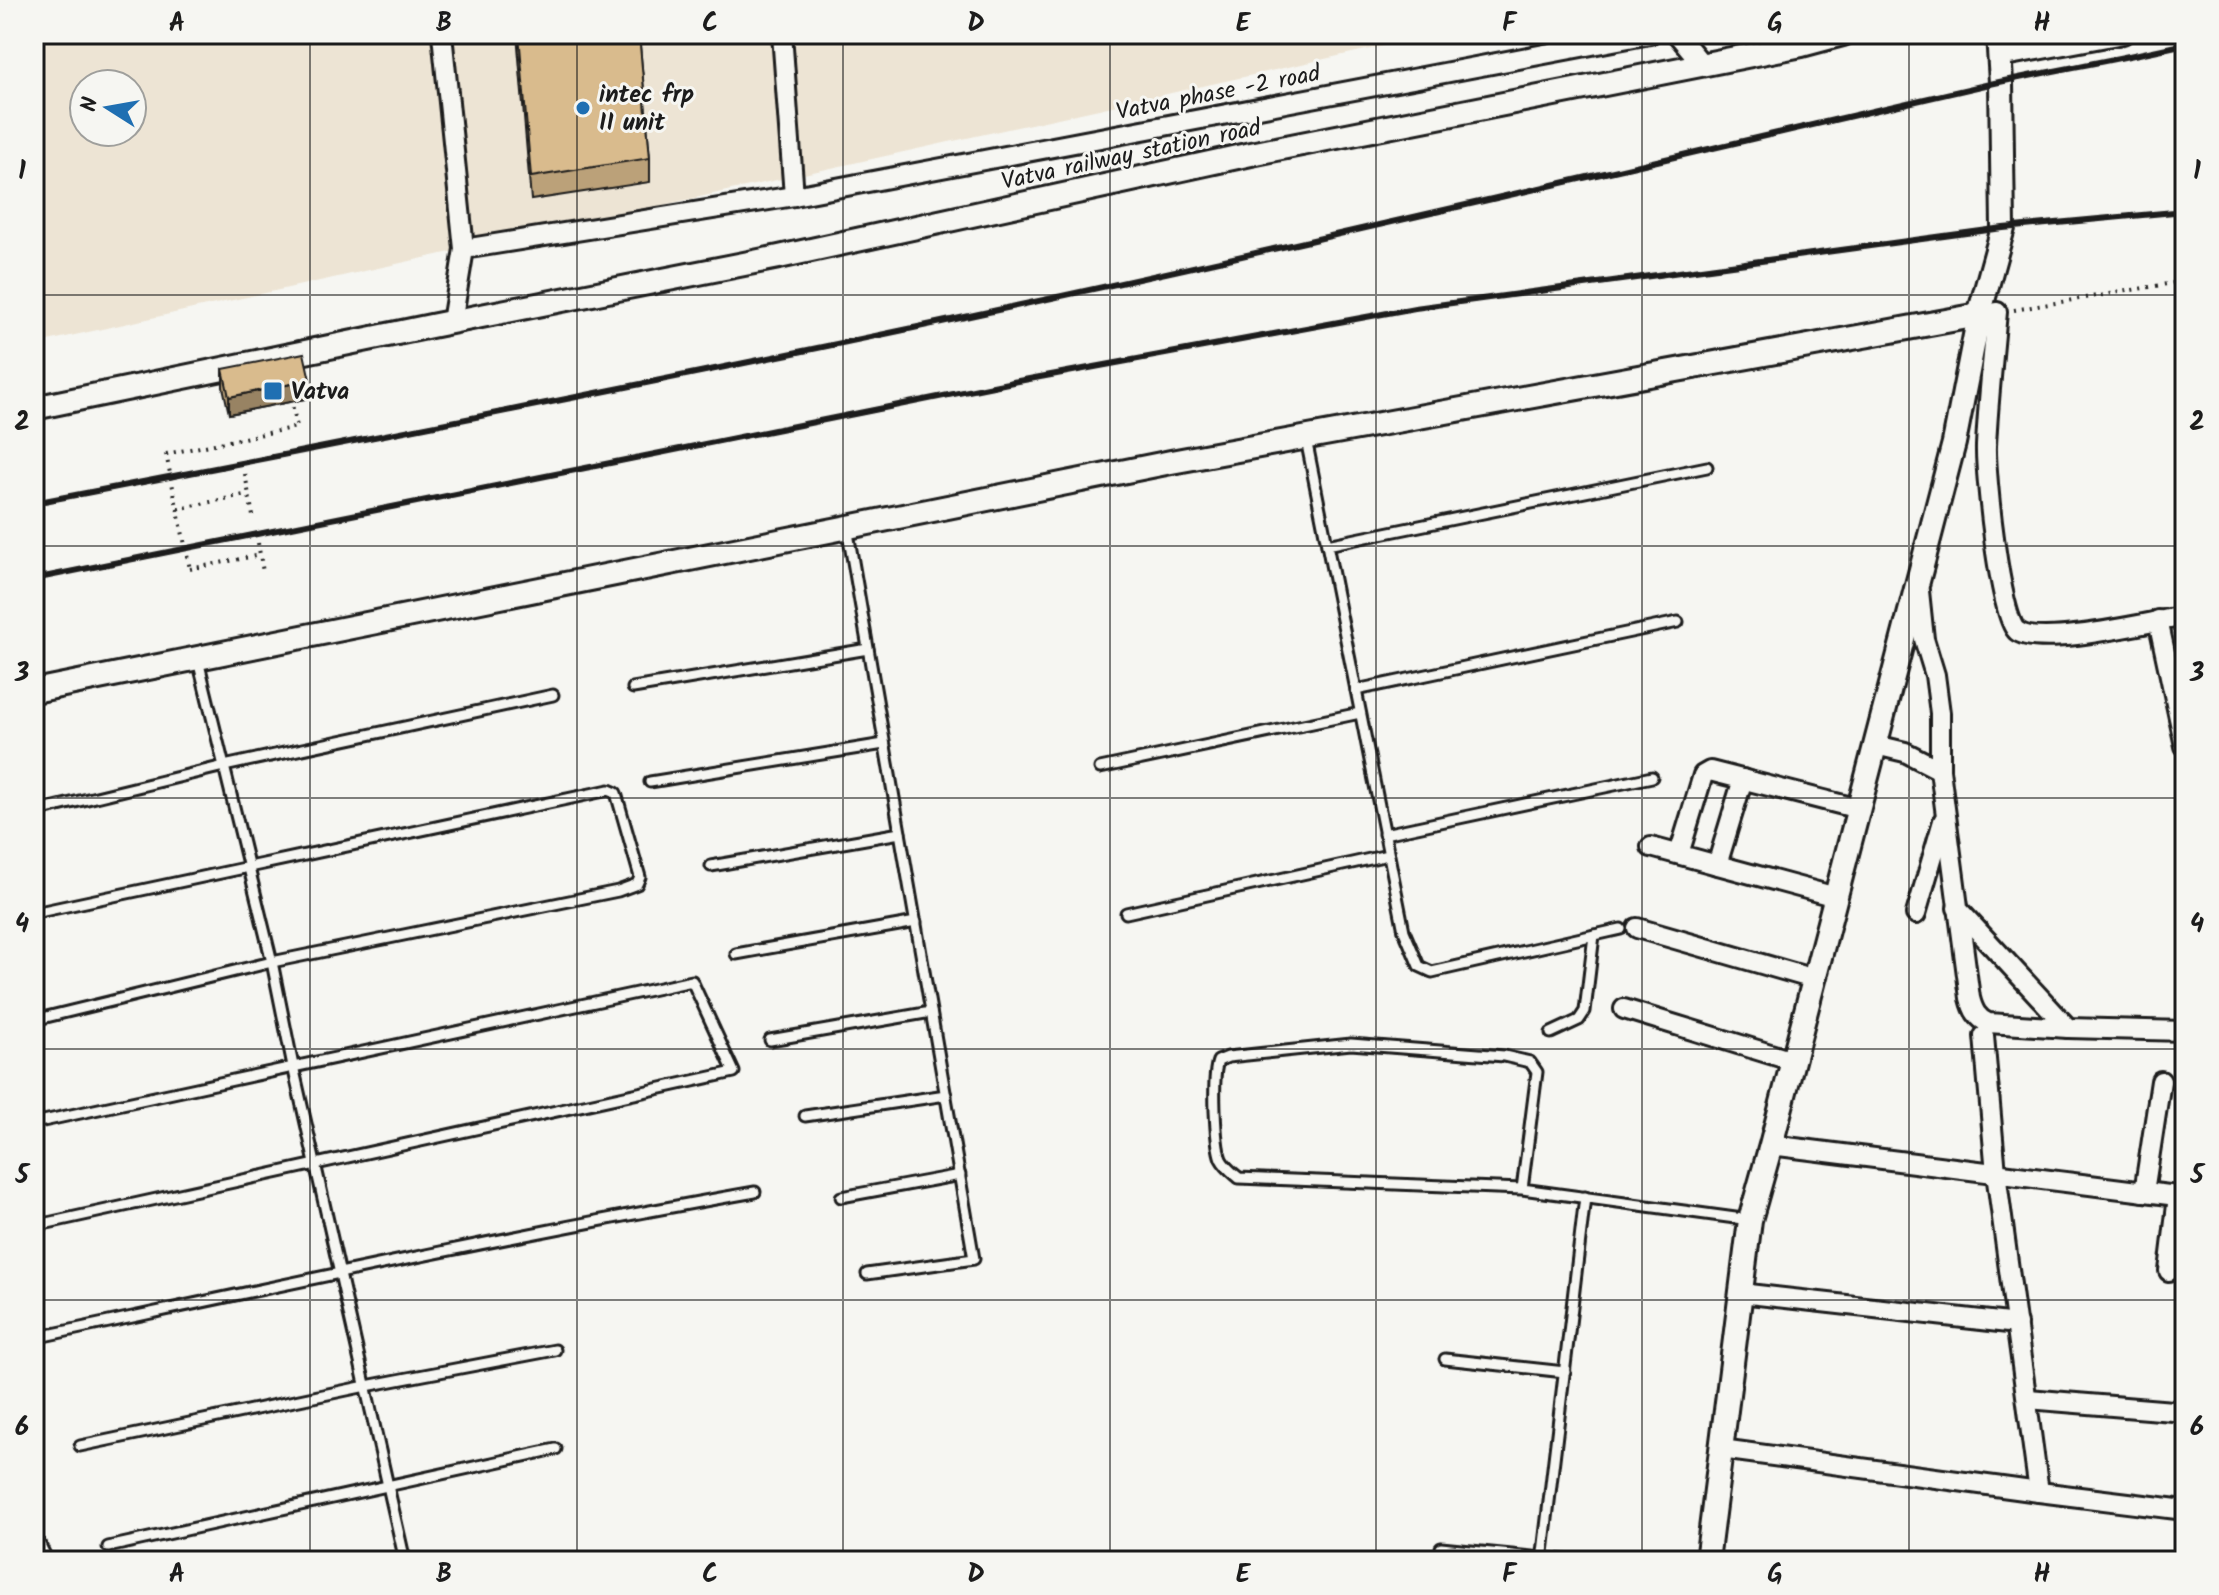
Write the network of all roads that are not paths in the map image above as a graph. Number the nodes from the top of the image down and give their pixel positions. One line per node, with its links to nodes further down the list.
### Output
1 (442, 34): 10 (street)
2 (782, 34): 9 (street)
3 (1650, 34): 9 (street, Vatva phase -2 road)
4 (1677, 34): 8 (street)
5 (1843, 34): 8 (street, Vatva railway station road)
6 (2123, 34): 7 (street)
7 (1998, 45): 11 (street)
8 (1702, 64): 12 (street, Vatva railway station road)
9 (794, 196): 10 (street, Vatva phase -2 road)
10 (464, 249): 12 (street)
11 (1988, 314): 14 (street); 18 (street); 20 (street)
12 (441, 324): 13 (street, Vatva railway station road)
13 (34, 408)
14 (1306, 438): 16 (street); 17 (lane)
15 (1707, 467): 17 (lane)
16 (847, 527): 22 (lane); 23 (street)
17 (1327, 545): 25 (lane)
18 (1918, 584): 30 (street); 34 (street)
19 (2185, 616): 20 (street)
20 (2158, 620): 31 (street)
21 (1678, 622): 25 (lane)
22 (868, 649): 24 (lane); 29 (lane)
23 (197, 658): 26 (street); 32 (lane)
24 (633, 688)
25 (1356, 690): 28 (lane)
26 (34, 691)
27 (553, 695): 32 (lane)
28 (1360, 713): 33 (lane); 42 (lane)
29 (884, 744): 37 (lane); 41 (lane)
30 (1876, 745): 34 (street); 38 (street)
31 (2185, 746)
32 (224, 766): 39 (lane); 48 (lane)
33 (1100, 768)
34 (1940, 770): 40 (street)
35 (1652, 777): 42 (lane)
36 (1743, 779): 38 (street); 44 (street); 46 (street)
37 (650, 782)
38 (1859, 809): 49 (street)
39 (34, 812)
40 (1946, 814): 50 (street); 53 (street)
41 (900, 833): 47 (lane); 54 (lane)
42 (1384, 834): 45 (lane)
43 (1651, 847): 44 (street)
44 (1679, 854): 46 (street)
45 (1388, 855): 52 (lane); 56 (lane)
46 (1717, 865): 49 (street)
47 (711, 866)
48 (249, 868): 51 (lane); 58 (lane); 58 (lane)
49 (1836, 897): 59 (street)
50 (1957, 908): 63 (street); 63 (street)
51 (34, 913)
52 (1126, 913)
53 (1916, 914)
54 (916, 922): 57 (lane); 61 (lane)
55 (1629, 928): 56 (lane); 59 (street)
56 (1594, 935): 65 (lane)
57 (736, 954)
58 (272, 962): 62 (lane); 69 (lane)
59 (1814, 979): 68 (street)
60 (1624, 1009): 68 (street)
61 (931, 1012): 67 (lane); 71 (lane)
62 (34, 1020)
63 (2068, 1028): 64 (street)
64 (2185, 1031)
65 (1551, 1033)
66 (1984, 1036): 76 (street)
67 (770, 1040)
68 (1793, 1061): 74 (street)
69 (293, 1066): 73 (lane); 75 (lane); 75 (lane)
70 (2161, 1081): 80 (street)
71 (946, 1095): 72 (lane); 77 (lane)
72 (805, 1116)
73 (34, 1123)
74 (1771, 1145): 76 (street); 84 (street)
75 (315, 1165): 85 (lane); 87 (lane)
76 (1996, 1173): 80 (street); 90 (street)
77 (960, 1175): 81 (lane); 88 (lane)
78 (1522, 1189): 78 (lane); 82 (lane)
79 (755, 1192): 87 (lane)
80 (2144, 1192): 83 (street)
81 (841, 1197)
82 (1585, 1197): 84 (lane); 94 (lane)
83 (2182, 1197): 86 (street)
84 (1750, 1220): 89 (street)
85 (34, 1226)
86 (2169, 1271)
87 (340, 1272): 91 (lane); 95 (lane)
88 (867, 1274)
89 (1740, 1293): 90 (street); 100 (street)
90 (2017, 1324): 96 (street)
91 (34, 1338)
92 (555, 1350): 95 (lane)
93 (1445, 1359): 94 (lane)
94 (1565, 1372): 107 (lane)
95 (366, 1386): 98 (lane); 101 (lane)
96 (2028, 1399): 97 (street); 102 (street)
97 (2185, 1412)
98 (80, 1446)
99 (556, 1449): 101 (lane)
100 (1721, 1449): 102 (street); 111 (street)
101 (388, 1486): 105 (lane); 109 (lane)
102 (2039, 1492): 103 (street)
103 (2185, 1510)
104 (34, 1543): 108 (street)
105 (108, 1547)
106 (1441, 1548): 107 (lane)
107 (1543, 1560): 110 (lane)
108 (43, 1561)
109 (405, 1561)
110 (1572, 1561)
111 (1707, 1561)

